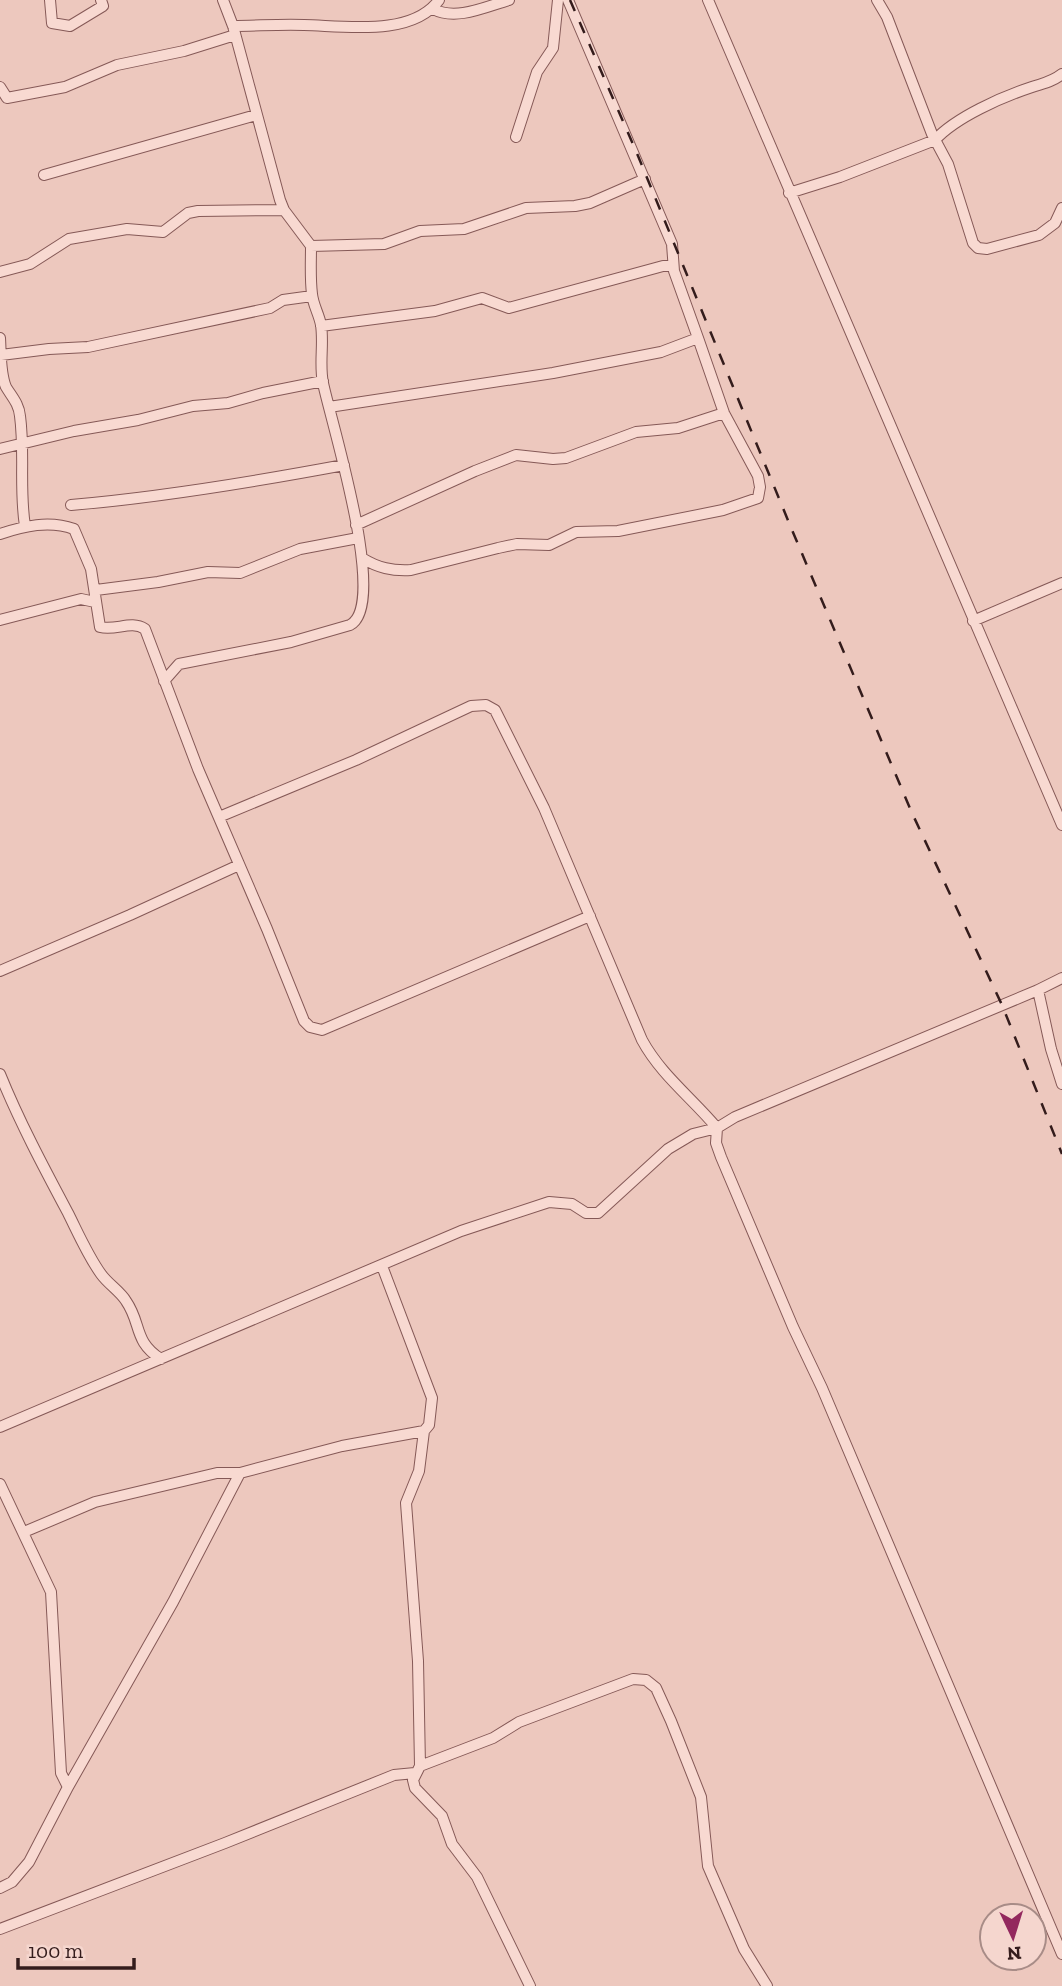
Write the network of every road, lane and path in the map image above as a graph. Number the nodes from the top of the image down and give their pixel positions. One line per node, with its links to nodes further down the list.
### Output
1 (50, 0): 2 (street)
2 (102, 0)
3 (223, 0): 10 (street)
4 (509, 0): 9 (street)
5 (558, 0): 14 (street)
6 (568, 0): 17 (street)
7 (708, 0): 18 (street)
8 (877, 0): 15 (street)
9 (436, 4): 10 (street)
10 (234, 31): 12 (street); 13 (street)
11 (1062, 74): 15 (street)
12 (0, 87)
13 (256, 115): 16 (street); 20 (street)
14 (516, 137)
15 (935, 140): 18 (street); 19 (street)
16 (44, 175)
17 (645, 179): 21 (street); 22 (street)
18 (789, 193): 44 (street)
19 (1062, 208)
20 (284, 210): 21 (street); 23 (street)
21 (311, 246): 24 (street)
22 (673, 266): 25 (street); 27 (street)
23 (0, 272)
24 (312, 296): 25 (street); 28 (street)
25 (321, 326): 29 (street)
26 (0, 338): 28 (street)
27 (698, 338): 30 (street); 31 (street)
28 (1, 355): 32 (street)
29 (323, 381): 30 (street); 32 (street)
30 (329, 407): 34 (street)
31 (724, 413): 36 (street); 40 (street)
32 (22, 444): 33 (street); 37 (street)
33 (0, 449)
34 (344, 465): 35 (street); 36 (street)
35 (71, 505)
36 (356, 525): 39 (street)
37 (25, 526): 38 (street); 42 (street)
38 (0, 534)
39 (358, 538): 40 (street); 42 (street)
40 (362, 558): 45 (street)
41 (1062, 583): 44 (street)
42 (95, 596): 43 (street); 45 (street)
43 (0, 620)
44 (973, 621): 47 (street)
45 (164, 681): 46 (street)
46 (219, 817): 48 (street); 49 (street)
47 (1062, 825)
48 (239, 864): 49 (street); 50 (street)
49 (590, 916): 55 (street)
50 (0, 971)
51 (1062, 978): 52 (street)
52 (1038, 990): 54 (street); 55 (street)
53 (0, 1074): 57 (street)
54 (1062, 1084)
55 (717, 1128): 56 (street); 67 (street)
56 (382, 1266): 57 (street); 59 (street)
57 (161, 1359): 58 (street)
58 (0, 1427)
59 (424, 1431): 60 (street); 63 (street)
60 (240, 1473): 62 (street); 64 (street)
61 (0, 1484): 62 (street)
62 (24, 1532): 64 (street)
63 (417, 1769): 66 (street); 68 (street); 69 (street)
64 (68, 1787): 65 (street)
65 (0, 1888)
66 (0, 1929)
67 (1062, 1954)
68 (530, 1986)
69 (767, 1986)

